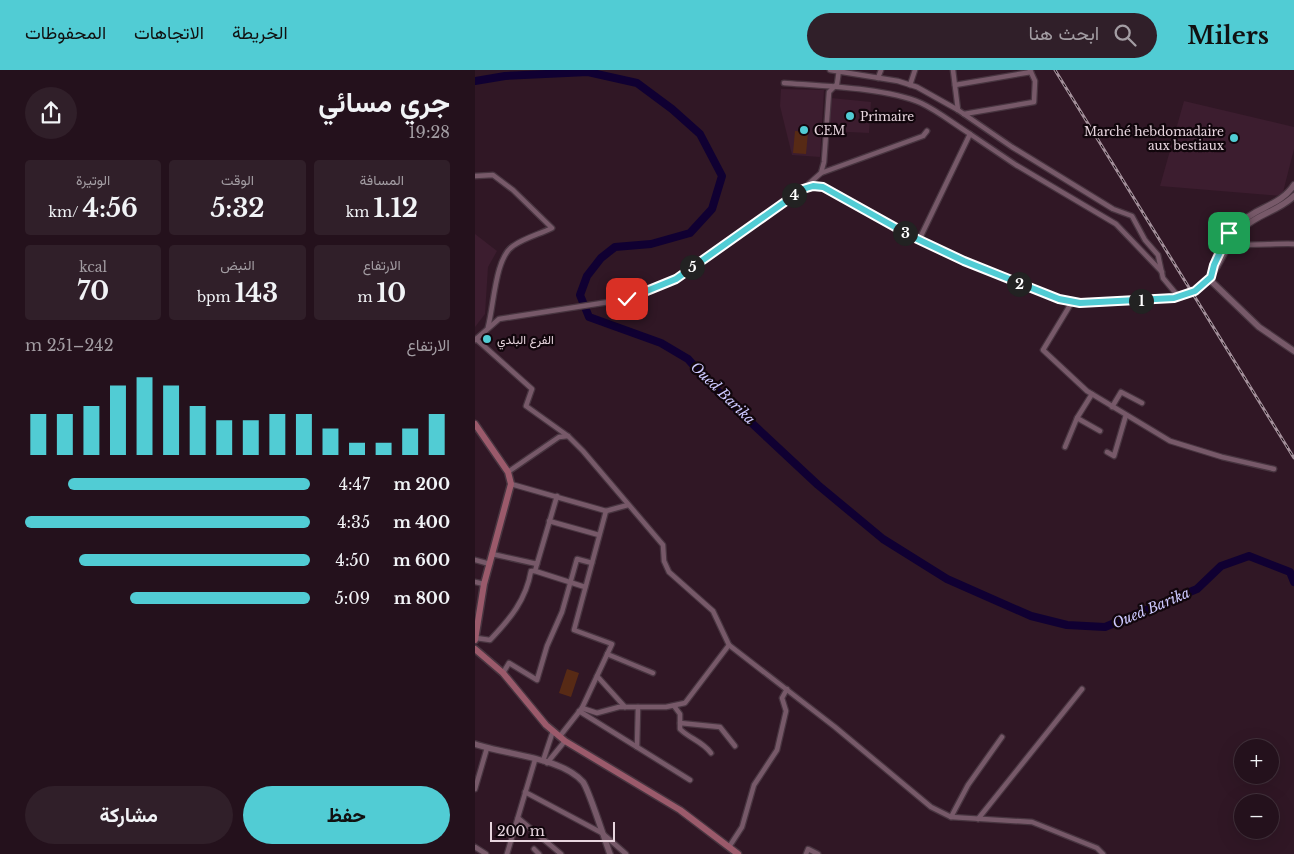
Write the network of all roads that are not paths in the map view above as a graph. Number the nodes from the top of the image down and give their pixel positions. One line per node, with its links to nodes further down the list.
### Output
1 (830, 70): 5 (street)
2 (881, 70): 7 (street)
3 (915, 70): 10 (street)
4 (953, 70): 11 (street)
5 (839, 71): 7 (street); 9 (street)
6 (1030, 71): 11 (street); 13 (street)
7 (878, 78): 10 (street)
8 (784, 83): 9 (street)
9 (835, 85): 15 (street); 16 (street)
10 (910, 85): 12 (street)
11 (955, 85): 12 (street)
12 (958, 110): 13 (street)
13 (964, 114): 24 (street)
14 (927, 131): 16 (street)
15 (970, 134): 21 (street); 24 (street)
16 (821, 172): 19 (street)
17 (475, 176): 28 (street)
18 (1294, 185): 22 (street)
19 (803, 189): 21 (street); 28 (street)
20 (1294, 196): 22 (street)
21 (919, 240): 27 (street)
22 (1227, 244): 23 (street); 25 (street)
23 (1294, 244)
24 (1162, 272): 26 (street)
25 (1210, 278): 26 (street); 30 (street)
26 (1178, 296): 27 (street)
27 (1072, 302): 31 (street)
28 (488, 326): 29 (street)
29 (475, 339): 38 (street)
30 (1294, 351)
31 (1092, 394): 33 (street); 35 (street)
32 (1142, 402): 33 (street)
33 (1112, 407): 34 (street)
34 (1126, 415): 40 (street); 41 (street)
35 (1077, 418): 37 (street); 39 (street)
36 (475, 424): 42 (main road)
37 (1100, 431)
38 (568, 436): 42 (street); 45 (street)
39 (1065, 447)
40 (1107, 452)
41 (1274, 469)
42 (508, 472): 43 (main road)
43 (511, 484): 44 (street); 49 (main road)
44 (557, 496): 46 (street); 47 (street)
45 (628, 505): 46 (street); 60 (street)
46 (606, 511): 48 (street)
47 (549, 521): 48 (street); 53 (street)
48 (599, 535): 51 (street)
49 (492, 554): 52 (main road); 53 (street)
50 (475, 560): 52 (street)
51 (592, 563): 55 (street); 58 (street)
52 (490, 564): 57 (main road)
53 (537, 564): 54 (street)
54 (535, 571): 55 (street); 59 (street)
55 (570, 581): 58 (street); 63 (street)
56 (475, 582): 57 (street)
57 (484, 584): 59 (main road)
58 (585, 587): 62 (street)
59 (475, 639)
60 (729, 645): 66 (street); 68 (street)
61 (475, 649): 63 (main road)
62 (607, 654): 64 (street); 65 (street)
63 (503, 673): 73 (main road)
64 (653, 673)
65 (597, 676): 69 (street); 71 (street)
66 (787, 689): 86 (street); 91 (street)
67 (1082, 689): 88 (street)
68 (674, 706): 70 (street); 72 (street)
69 (625, 707): 70 (street); 71 (street)
70 (638, 707): 79 (street)
71 (580, 710): 75 (street); 79 (street)
72 (681, 723): 77 (street); 80 (street)
73 (553, 731): 75 (main road); 82 (street)
74 (1002, 737): 86 (street)
75 (562, 739): 82 (street); 91 (main road)
76 (475, 744): 78 (street)
77 (735, 746)
78 (487, 748): 81 (street); 84 (street)
79 (637, 748): 83 (street)
80 (711, 753)
81 (535, 760): 82 (street); 85 (street)
82 (545, 762): 89 (street)
83 (690, 780)
84 (475, 789)
85 (525, 792): 87 (street); 89 (street)
86 (951, 817): 88 (street)
87 (518, 818): 94 (street); 96 (street)
88 (978, 819): 102 (street)
89 (602, 833): 97 (street); 98 (street)
90 (475, 847): 93 (street)
91 (729, 847): 99 (main road)
92 (534, 849): 95 (street)
93 (486, 854)
94 (507, 854)
95 (539, 854)
96 (561, 854)
97 (609, 854)
98 (626, 854)
99 (738, 854)
100 (806, 854): 101 (street)
101 (818, 854)
102 (1103, 854)

